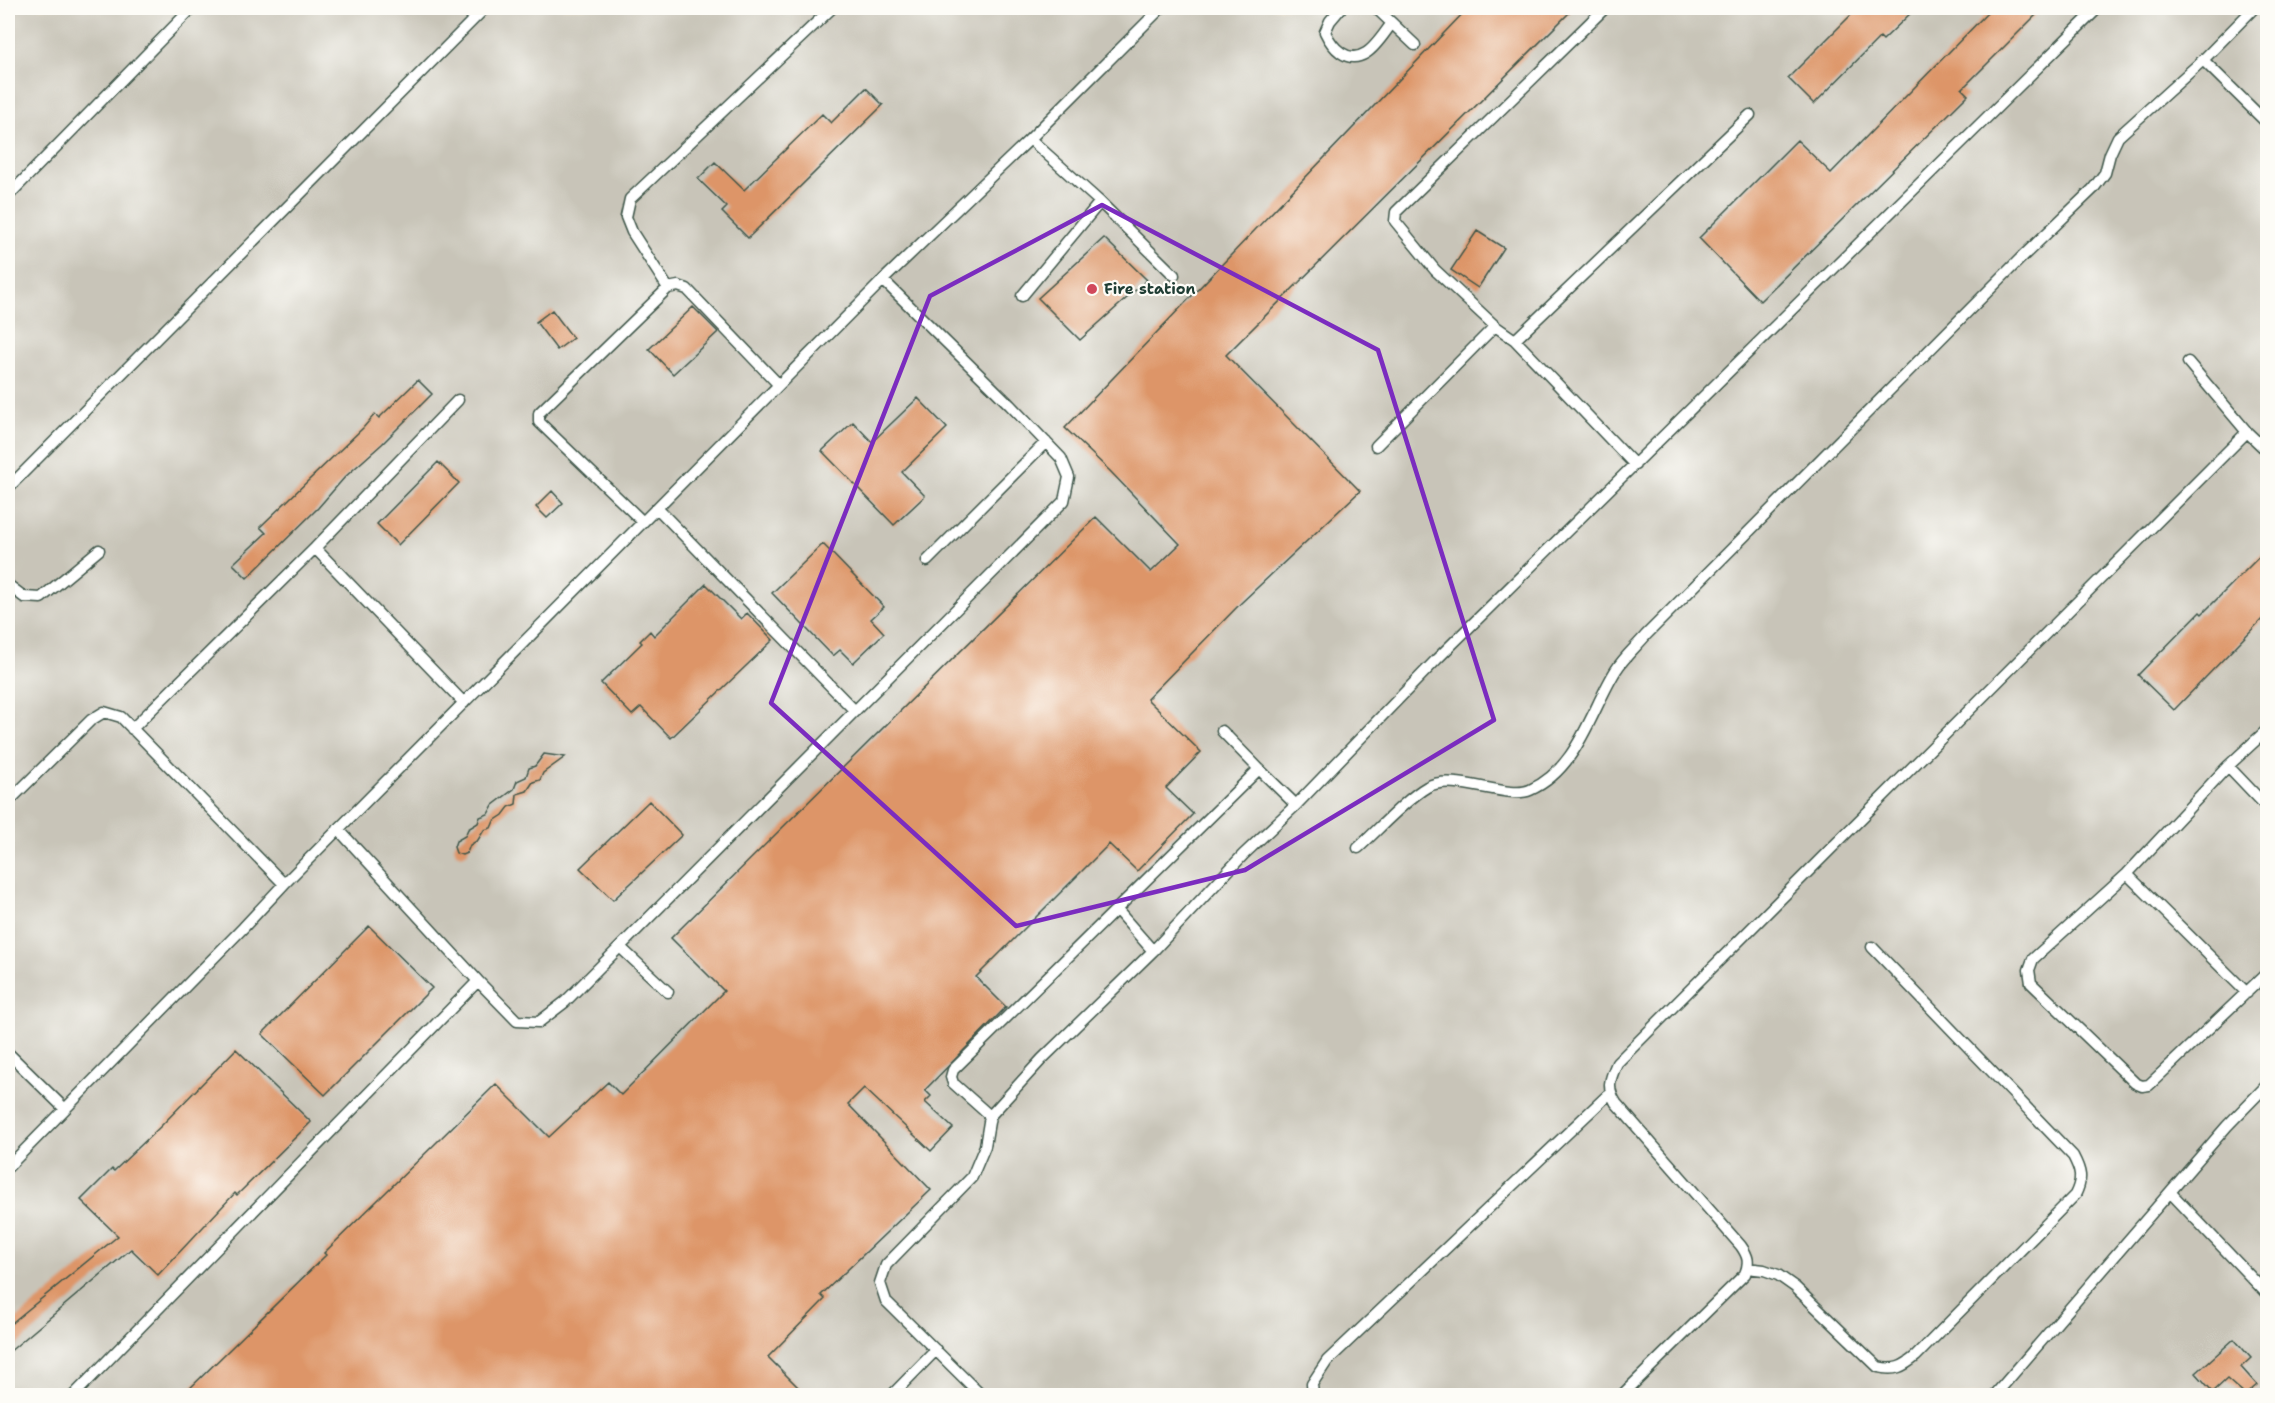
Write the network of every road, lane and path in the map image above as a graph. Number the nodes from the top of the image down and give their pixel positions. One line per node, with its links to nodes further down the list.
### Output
1 (192, 8): 16 (lane)
2 (485, 8): 32 (lane)
3 (832, 8): 20 (lane)
4 (1341, 8): 10 (lane)
5 (1376, 8): 10 (lane)
6 (1605, 8): 22 (lane)
7 (2098, 8): 31 (lane)
8 (2254, 8): 12 (lane)
9 (1153, 10): 15 (lane)
10 (1392, 23): 11 (lane)
11 (1415, 45)
12 (2203, 60): 14 (lane); 50 (lane)
13 (1750, 115): 23 (lane)
14 (2268, 124)
15 (1030, 139): 17 (lane); 19 (lane)
16 (8, 196)
17 (1100, 202): 18 (lane); 21 (lane)
18 (1174, 275)
19 (883, 280): 25 (lane); 28 (lane)
20 (668, 288): 25 (lane); 34 (lane)
21 (1022, 296)
22 (1495, 326): 23 (lane); 29 (lane)
23 (1515, 339): 31 (lane)
24 (2188, 362): 27 (lane)
25 (779, 385): 33 (lane)
26 (458, 400): 35 (lane)
27 (2247, 432): 30 (lane); 63 (lane)
28 (1046, 442): 37 (lane); 40 (lane)
29 (1376, 446)
30 (2268, 452)
31 (1635, 465): 47 (lane)
32 (8, 488)
33 (657, 508): 34 (lane); 40 (lane)
34 (643, 522): 39 (lane)
35 (315, 548): 39 (lane); 41 (lane)
36 (99, 550): 38 (lane)
37 (927, 561)
38 (8, 585)
39 (464, 703): 49 (lane)
40 (854, 710): 54 (lane)
41 (132, 729): 46 (lane); 52 (lane)
42 (2268, 729): 44 (lane)
43 (1222, 731): 45 (lane)
44 (2228, 766): 48 (lane); 51 (lane)
45 (1259, 769): 47 (lane); 53 (lane)
46 (8, 802)
47 (1296, 805): 56 (lane)
48 (2268, 808)
49 (338, 829): 52 (lane); 58 (lane)
50 (1358, 848)
51 (2127, 874): 60 (lane); 60 (lane)
52 (284, 884): 64 (lane)
53 (1116, 909): 56 (lane); 65 (lane)
54 (620, 947): 58 (lane); 59 (lane)
55 (1872, 947): 68 (lane)
56 (1153, 951): 65 (lane)
57 (2268, 972): 60 (lane)
58 (478, 981): 71 (lane)
59 (668, 992)
60 (2247, 993)
61 (8, 1053): 64 (lane)
62 (2268, 1083): 67 (lane)
63 (1610, 1093): 68 (lane); 74 (lane)
64 (65, 1109): 66 (lane)
65 (990, 1116): 70 (lane)
66 (8, 1167)
67 (2170, 1192): 69 (lane); 76 (lane)
68 (1747, 1268): 75 (lane)
69 (2268, 1295)
70 (936, 1350): 72 (lane); 73 (lane)
71 (73, 1395)
72 (891, 1395)
73 (982, 1395)
74 (1313, 1395)
75 (1621, 1395)
76 (1994, 1395)

